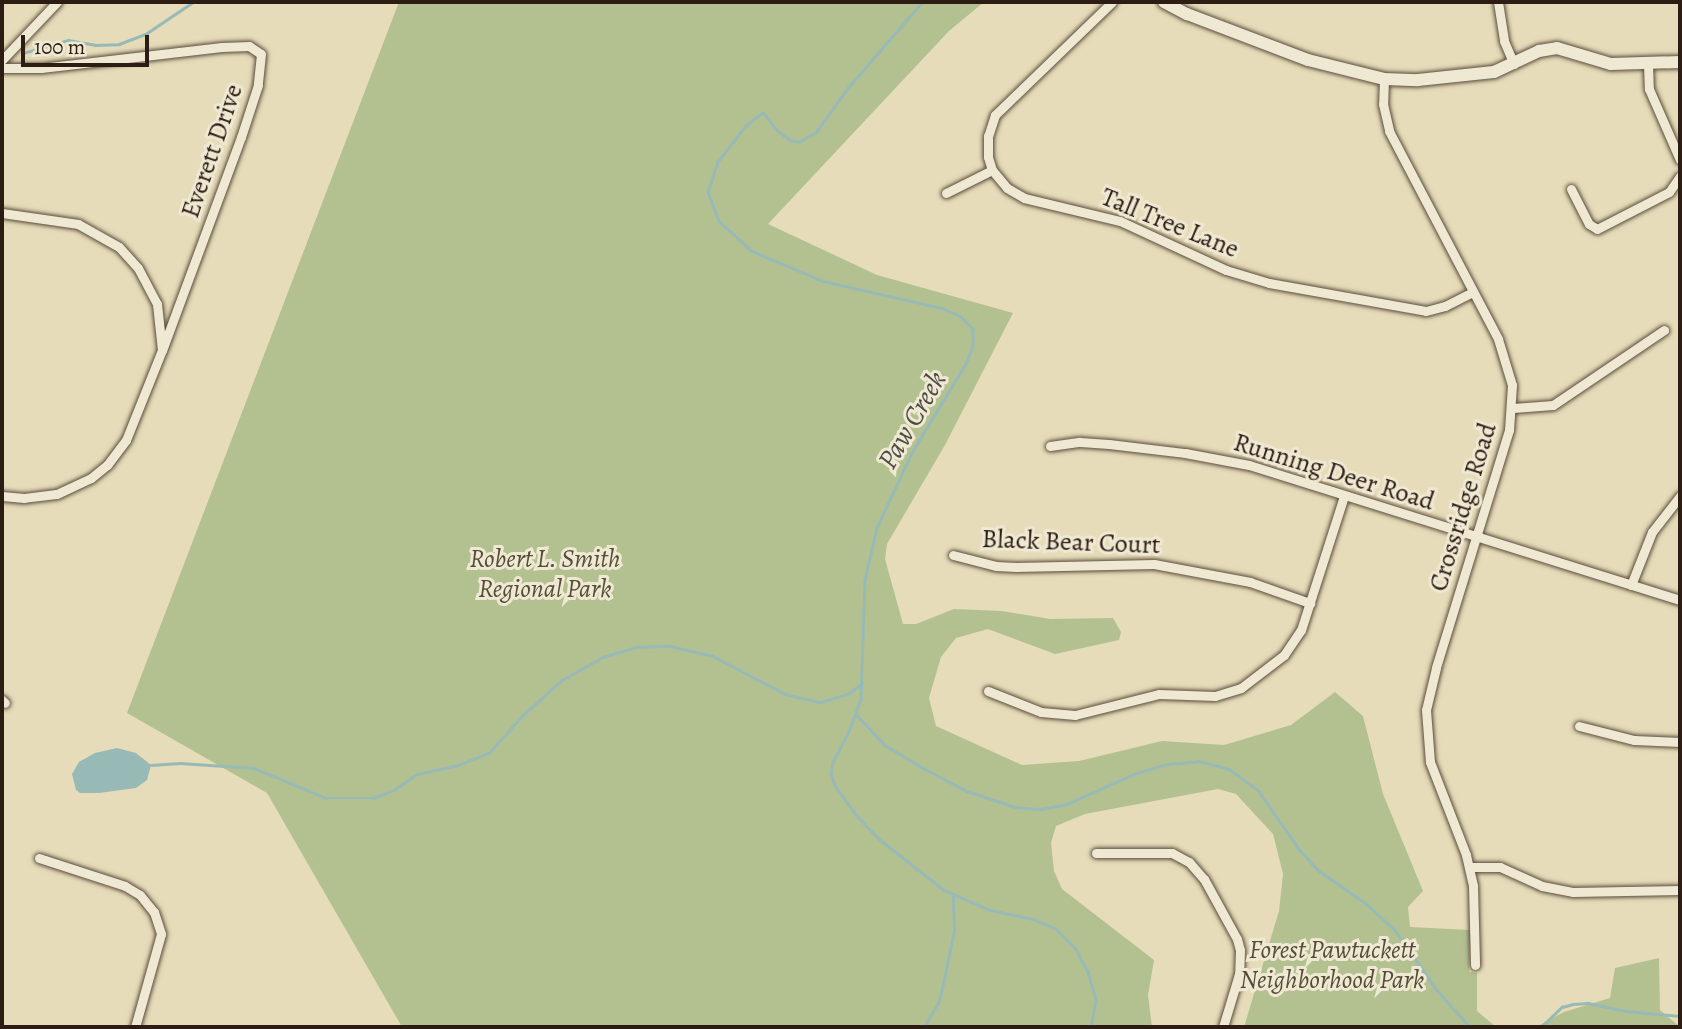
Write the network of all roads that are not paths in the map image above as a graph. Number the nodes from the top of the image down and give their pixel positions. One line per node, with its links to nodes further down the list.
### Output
1 (57, 2): 5 (street)
2 (1112, 2): 12 (street)
3 (1164, 2): 10 (street)
4 (1499, 2): 7 (street)
5 (2, 60)
6 (1680, 62): 8 (street)
7 (1514, 64): 8 (street); 10 (street)
8 (1648, 64): 11 (street)
9 (2, 68): 19 (street, Everett Drive)
10 (1384, 79): 17 (street, Crossridge Road)
11 (1680, 160)
12 (992, 170): 15 (street); 17 (street, Tall Tree Lane)
13 (1680, 176): 14 (street)
14 (1571, 189)
15 (946, 193)
16 (2, 213): 19 (street)
17 (1473, 292): 20 (street, Crossridge Road)
18 (1664, 330): 20 (street)
19 (162, 350): 22 (street)
20 (1513, 408): 25 (street, Crossridge Road)
21 (1050, 446): 23 (street, Running Deer Road)
22 (2, 496)
23 (1344, 496): 25 (street, Running Deer Road); 29 (street)
24 (1680, 496): 27 (street)
25 (1477, 537): 27 (street, Running Deer Road); 35 (street, Crossridge Road)
26 (953, 555): 29 (street, Black Bear Court)
27 (1631, 585): 28 (street, Running Deer Road)
28 (1680, 600)
29 (1310, 603): 30 (street)
30 (988, 691)
31 (1579, 726): 32 (street)
32 (1680, 742)
33 (1096, 853): 39 (street)
34 (39, 858): 38 (street)
35 (1469, 867): 36 (street); 37 (street, Crossridge Road)
36 (1680, 890)
37 (1475, 965)
38 (135, 1027)
39 (1223, 1027)

